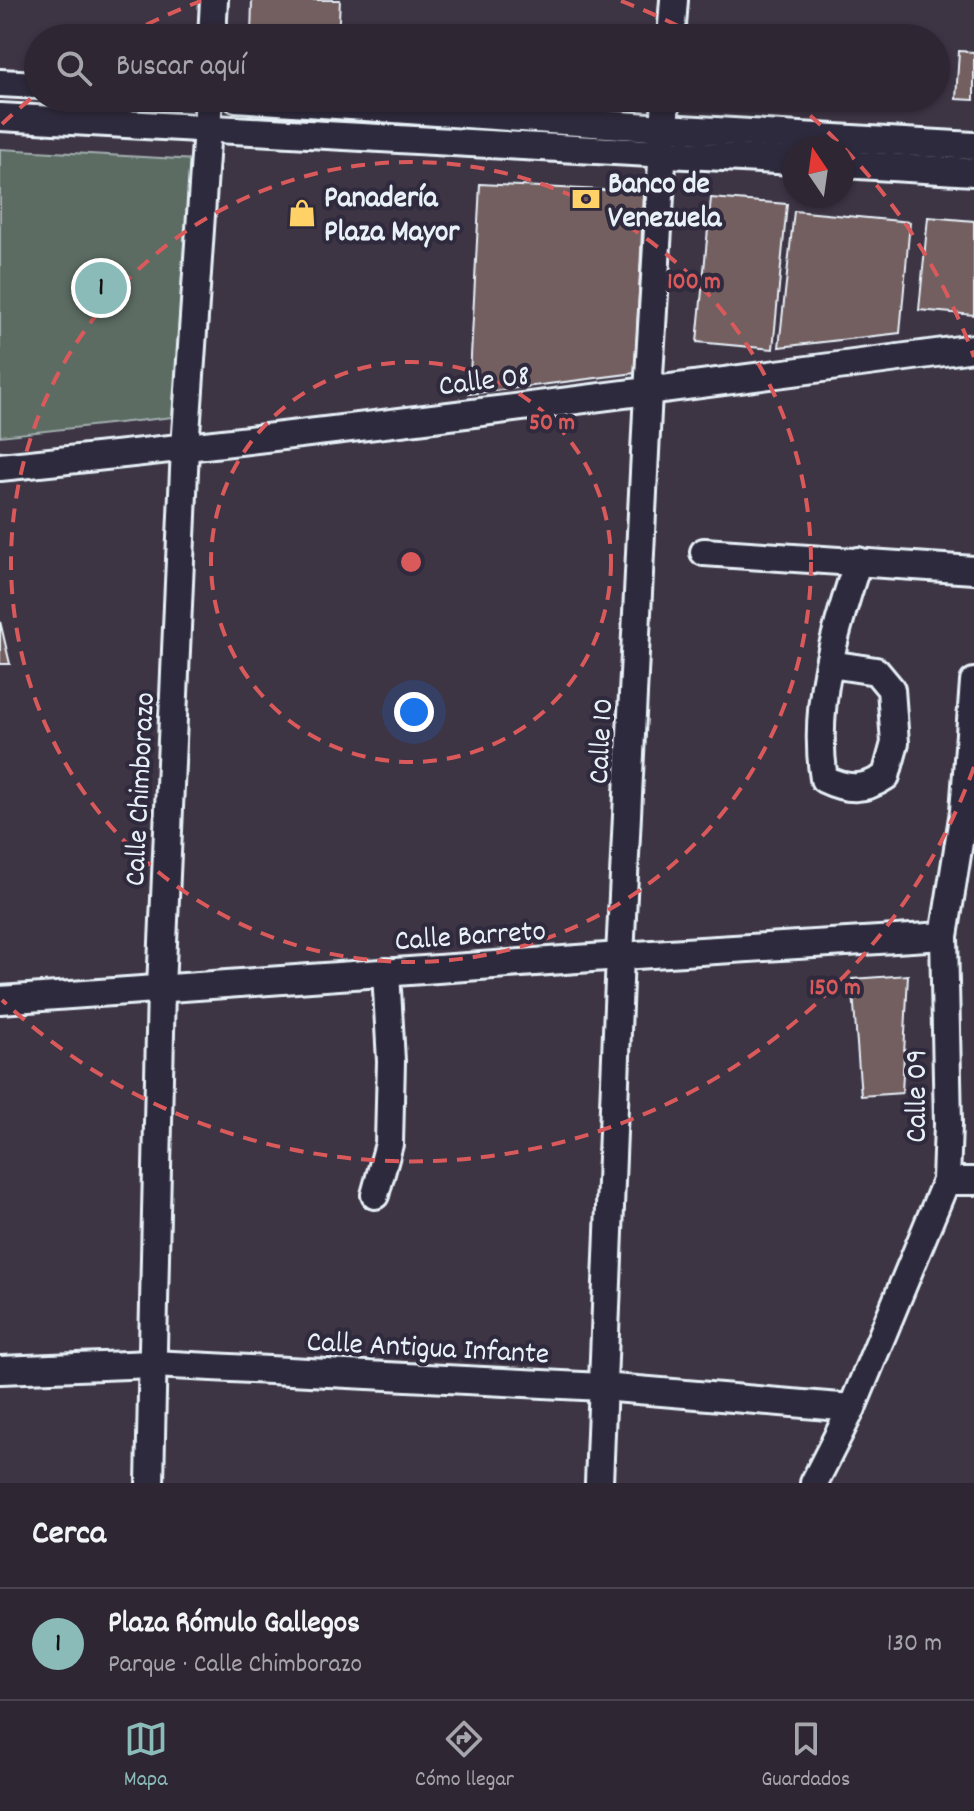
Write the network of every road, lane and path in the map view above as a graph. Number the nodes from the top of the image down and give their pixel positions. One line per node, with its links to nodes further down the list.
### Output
1 (214, 0): 3 (street)
2 (674, 0): 4 (street)
3 (213, 24)
4 (672, 24)
5 (0, 83): 6 (street)
6 (24, 84)
7 (209, 112): 11 (street, Calle Chimborazo)
8 (378, 112): 12 (street)
9 (665, 112): 12 (street, Calle 10)
10 (0, 117): 11 (street)
11 (208, 129): 12 (street); 19 (street, Calle Chimborazo)
12 (663, 140): 13 (street); 14 (street); 18 (street, Calle 10)
13 (974, 146)
14 (782, 159)
15 (854, 165): 16 (street)
16 (974, 172)
17 (974, 348): 18 (street, Calle 08)
18 (648, 392): 19 (street, Calle 08); 27 (street, Calle 10)
19 (185, 448): 20 (street, Calle 08); 29 (street, Calle Chimborazo)
20 (0, 467)
21 (704, 552): 22 (street)
22 (858, 561): 23 (street); 24 (street)
23 (974, 570)
24 (830, 664): 24 (street)
25 (974, 682): 26 (street, Calle 09)
26 (944, 936): 27 (street, Calle Barreto); 31 (street, Calle 09)
27 (620, 956): 28 (street, Calle Barreto); 37 (street, Calle 10)
28 (386, 972): 29 (street, Calle Barreto); 34 (street)
29 (161, 988): 30 (street, Calle Barreto); 35 (street, Calle Chimborazo)
30 (0, 1000)
31 (961, 1125): 32 (street, Calle 09)
32 (946, 1181): 33 (street); 38 (street, Calle 09)
33 (974, 1181)
34 (375, 1195)
35 (153, 1364): 36 (street, Calle Antigua Infante); 37 (street, Calle Antigua Infante); 39 (street, Calle Chimborazo)
36 (0, 1370)
37 (602, 1387): 38 (street, Calle Antigua Infante); 40 (street, Calle 10)
38 (852, 1408): 41 (street, Calle 09)
39 (150, 1483)
40 (599, 1483)
41 (814, 1483)

